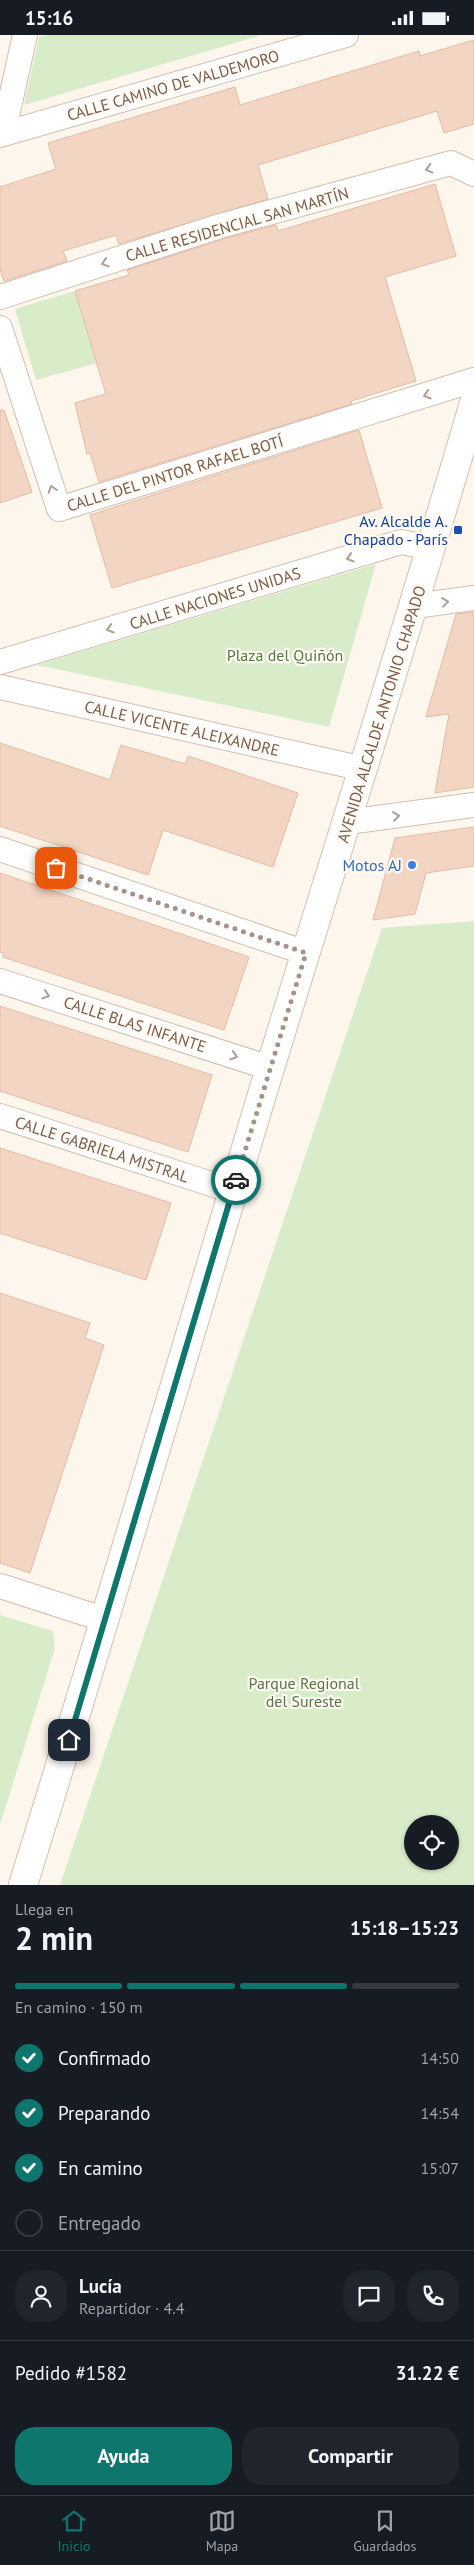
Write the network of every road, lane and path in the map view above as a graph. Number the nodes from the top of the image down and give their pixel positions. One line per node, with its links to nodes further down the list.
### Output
1 (25, 35): 3 (street)
2 (332, 37): 3 (street, CALLE CAMINO DE VALDEMORO)
3 (2, 135)
4 (474, 174): 5 (street, CALLE RESIDENCIAL SAN MARTÍN, one-way to 5)
5 (0, 297)
6 (0, 328): 7 (street, CALLE DEL PINTOR RAFAEL BOTÍ, one-way to 6)
7 (474, 380)
8 (474, 403): 9 (main road, AVENIDA ALCALDE ANTONIO CHAPADO)
9 (431, 548): 11 (main road, AVENIDA ALCALDE ANTONIO CHAPADO); 12 (street, CALLE NACIONES UNIDAS, one-way to 12)
10 (474, 598): 11 (street, one-way to 10)
11 (415, 606): 14 (main road, AVENIDA ALCALDE ANTONIO CHAPADO)
12 (0, 662)
13 (0, 687): 14 (street, CALLE VICENTE ALEIXANDRE)
14 (364, 769): 16 (main road, AVENIDA ALCALDE ANTONIO CHAPADO)
15 (474, 805): 16 (street, one-way to 15)
16 (348, 822): 18 (main road, AVENIDA ALCALDE ANTONIO CHAPADO)
17 (0, 849): 18 (street)
18 (306, 953): 20 (main road, AVENIDA ALCALDE ANTONIO CHAPADO)
19 (0, 981): 20 (street, CALLE BLAS INFANTE, one-way to 20)
20 (270, 1067): 22 (main road, AVENIDA ALCALDE ANTONIO CHAPADO)
21 (0, 1116): 22 (street, CALLE GABRIELA MISTRAL)
22 (233, 1191): 24 (main road, AVENIDA ALCALDE ANTONIO CHAPADO)
23 (0, 1585): 24 (street)
24 (106, 1620): 25 (main road, AVENIDA ALCALDE ANTONIO CHAPADO)
25 (24, 1885)

